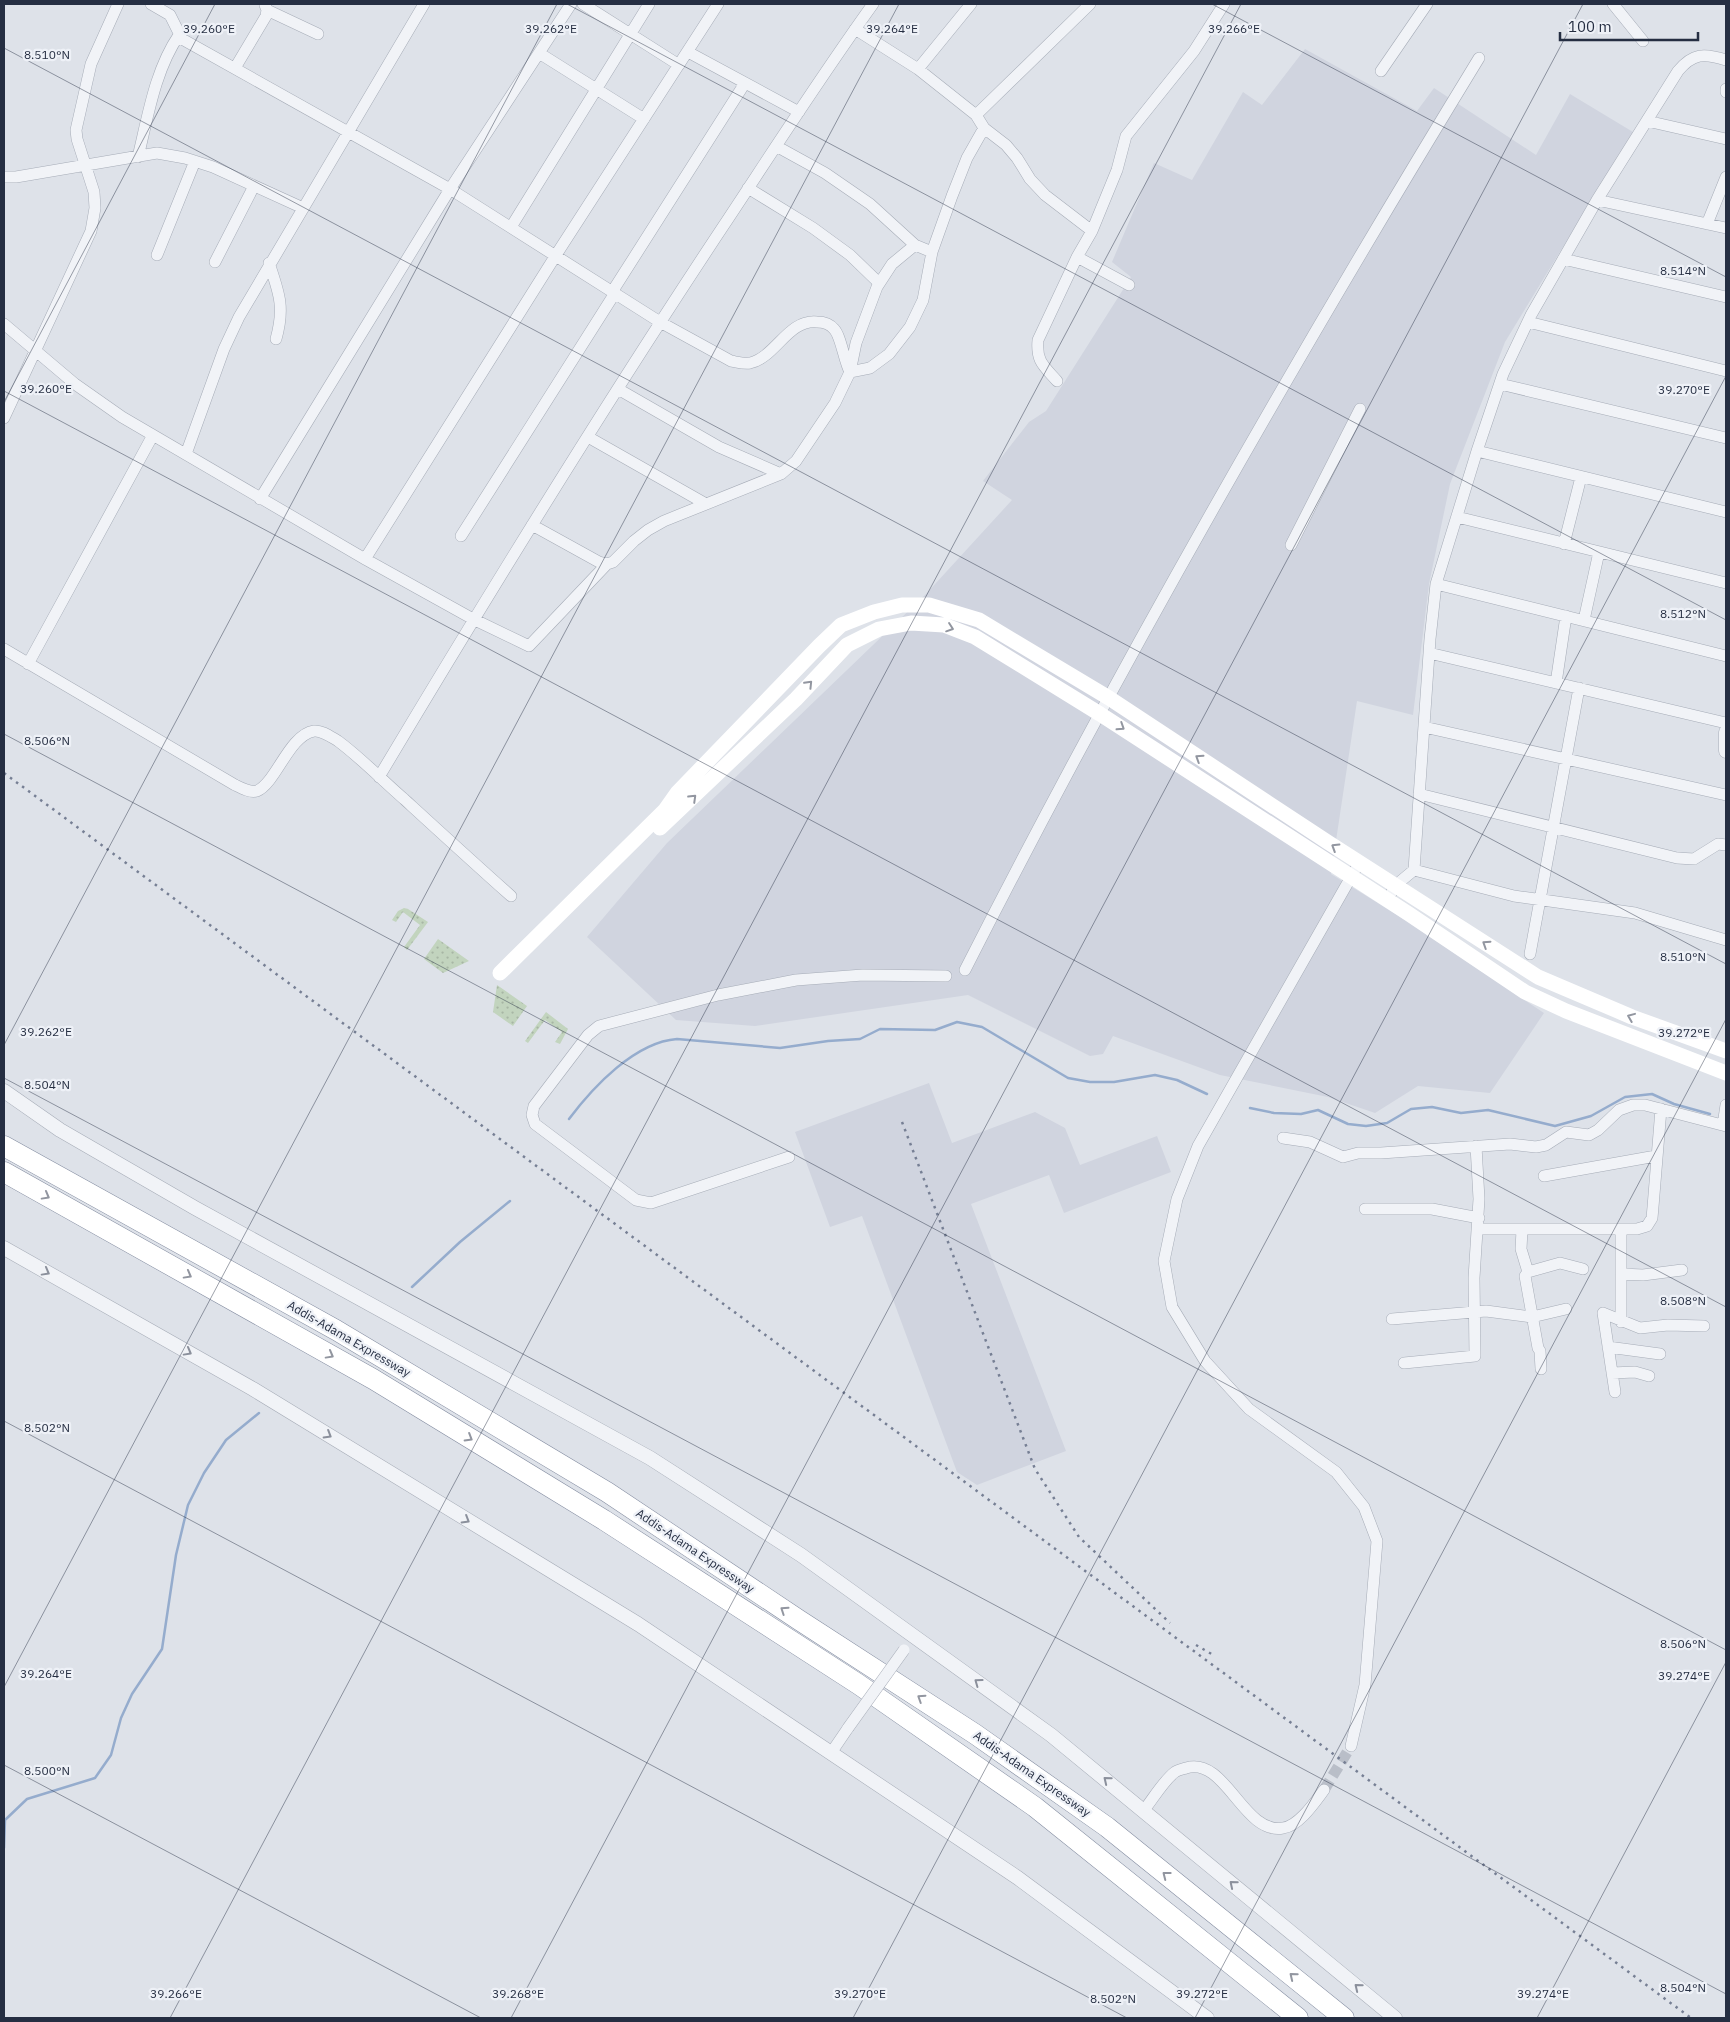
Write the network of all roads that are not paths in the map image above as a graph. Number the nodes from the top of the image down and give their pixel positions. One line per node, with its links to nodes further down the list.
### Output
1 (118, 4): 40 (street)
2 (151, 4): 18 (street)
3 (424, 4): 35 (street)
4 (571, 4): 21 (street)
5 (583, 4): 17 (street)
6 (648, 4): 17 (street)
7 (718, 4): 20 (street)
8 (873, 4): 15 (street)
9 (972, 4): 26 (street)
10 (1090, 4): 31 (street)
11 (1224, 4): 51 (street)
12 (1427, 4): 27 (street)
13 (1613, 4): 19 (street)
14 (265, 7): 16 (street); 25 (street)
15 (855, 29): 26 (street); 30 (street)
16 (318, 34)
17 (630, 34): 24 (street); 29 (street)
18 (179, 35): 25 (street); 38 (street)
19 (1643, 41)
20 (688, 52): 24 (street); 28 (street)
21 (539, 53): 29 (street); 45 (street)
22 (1479, 58): 105 (street)
23 (1726, 60): 33 (street)
24 (679, 65): 32 (street)
25 (235, 68): 35 (street)
26 (918, 69): 31 (street)
27 (1381, 71)
28 (744, 83): 30 (street); 62 (street)
29 (596, 89): 32 (street); 49 (street)
30 (798, 112): 37 (street)
31 (976, 115): 34 (street)
32 (644, 119): 55 (street)
33 (1648, 121): 36 (street); 46 (street)
34 (984, 128): 51 (street); 53 (street)
35 (349, 132): 45 (street); 47 (street)
36 (1726, 139)
37 (776, 146): 44 (street); 52 (street)
38 (138, 157): 39 (street); 40 (street)
39 (196, 161): 43 (street); 54 (street)
40 (85, 166): 41 (street); 68 (street)
41 (4, 177)
42 (1726, 177): 48 (street)
43 (254, 186): 47 (street); 58 (street)
44 (748, 188): 60 (street); 64 (street)
45 (450, 190): 49 (street); 83 (street)
46 (1597, 200): 48 (street); 57 (street)
47 (303, 208): 59 (street)
48 (1707, 224): 50 (street)
49 (511, 227): 55 (street)
50 (1726, 228)
51 (1092, 231): 56 (street)
52 (915, 245): 53 (street); 60 (street)
53 (932, 252): 70 (street)
54 (157, 255)
55 (556, 255): 62 (street); 92 (street)
56 (1077, 257): 61 (street); 71 (street)
57 (1563, 259): 63 (street); 65 (street)
58 (215, 262)
59 (269, 263): 67 (street); 80 (street)
60 (879, 283): 70 (street)
61 (1129, 285)
62 (613, 292): 64 (street); 88 (street)
63 (1726, 297)
64 (660, 322): 70 (street); 73 (street)
65 (1528, 322): 69 (street); 72 (street)
66 (4, 324): 68 (street)
67 (276, 339)
68 (34, 350): 75 (street); 76 (street)
69 (1726, 371)
70 (850, 372): 81 (street)
71 (1058, 381)
72 (1500, 384): 78 (street); 79 (street)
73 (618, 389): 77 (street); 81 (street)
74 (1360, 409): 90 (street)
75 (4, 418)
76 (154, 435): 80 (street); 102 (street)
77 (588, 437): 84 (street); 87 (street)
78 (1726, 438)
79 (1477, 452): 82 (street); 86 (street)
80 (186, 454): 83 (street)
81 (781, 474): 84 (street)
82 (1581, 477): 85 (street); 89 (street)
83 (260, 499): 92 (street)
84 (706, 504): 93 (street)
85 (1726, 512)
86 (1457, 517): 89 (street); 95 (street)
87 (532, 525): 93 (street); 97 (street)
88 (460, 536)
89 (1564, 544): 91 (street)
90 (1291, 545)
91 (1598, 552): 94 (street); 98 (street)
92 (365, 559): 97 (street)
93 (607, 564): 97 (street)
94 (1726, 583)
95 (1436, 584): 96 (street); 100 (street)
96 (1566, 616): 98 (street); 103 (street)
97 (474, 619): 112 (street)
98 (1584, 620): 101 (street)
99 (4, 649): 102 (street)
100 (1428, 652): 103 (street); 108 (street)
101 (1726, 656)
102 (28, 664): 112 (street)
103 (1556, 683): 104 (street)
104 (1579, 688): 107 (street); 111 (street)
105 (1109, 698): 106 (street); 106 (main road, one-way to 106); 117 (main road, one-way to 105)
106 (1100, 714): 119 (main road, one-way to 119); 126 (street)
107 (1726, 723)
108 (1424, 727): 111 (street); 113 (street)
109 (1726, 732): 110 (street)
110 (1726, 751)
111 (1566, 759): 114 (street); 115 (street)
112 (379, 776): 121 (street)
113 (1419, 794): 115 (street); 118 (street)
114 (1726, 796)
115 (1554, 828): 116 (street); 123 (street)
116 (1726, 845)
117 (1359, 862): 119 (street); 120 (main road)
118 (1414, 870): 120 (street); 123 (street)
119 (1351, 876): 122 (main road); 164 (street)
120 (1396, 885): 122 (street); 128 (main road, one-way to 120)
121 (510, 896)
122 (1387, 900): 129 (main road)
123 (1542, 900): 124 (street); 125 (street)
124 (1726, 940)
125 (1530, 954)
126 (965, 970)
127 (946, 976): 137 (street)
128 (1726, 1052)
129 (1726, 1073)
130 (4, 1092): 163 (street)
131 (1726, 1104): 133 (street)
132 (1661, 1109): 133 (street); 136 (street); 138 (street)
133 (1724, 1126)
134 (1283, 1138): 136 (street)
135 (4, 1146): 170 (highway, Addis-Adama Expressway, one-way to 135)
136 (1476, 1146): 142 (street)
137 (789, 1156)
138 (1656, 1156): 140 (street); 143 (street)
139 (4, 1172): 169 (highway, Addis-Adama Expressway, one-way to 169)
140 (1544, 1176)
141 (1366, 1209): 142 (street)
142 (1479, 1224): 144 (street); 151 (street)
143 (1622, 1229): 144 (street); 149 (street)
144 (1522, 1230): 148 (street)
145 (4, 1248): 165 (street, one-way to 165)
146 (1583, 1269): 148 (street)
147 (1682, 1270): 149 (street)
148 (1528, 1272): 152 (street)
149 (1621, 1274): 154 (street)
150 (1566, 1309): 152 (street)
151 (1474, 1312): 152 (street); 153 (street); 158 (street)
152 (1532, 1317): 159 (street)
153 (1392, 1319)
154 (1621, 1322): 155 (street); 156 (street)
155 (1704, 1326)
156 (1608, 1347): 157 (street); 160 (street)
157 (1660, 1354)
158 (1404, 1363)
159 (1541, 1369)
160 (1612, 1372): 161 (street); 162 (street)
161 (1649, 1376)
162 (1616, 1392)
163 (914, 1636): 165 (street, bridge); 167 (street, one-way to 163)
164 (1351, 1746)
165 (831, 1753): 168 (street)
166 (1324, 1790): 167 (street)
167 (1144, 1810): 171 (street, one-way to 167)
168 (1207, 2018)
169 (1298, 2018)
170 (1344, 2018)
171 (1396, 2018)

